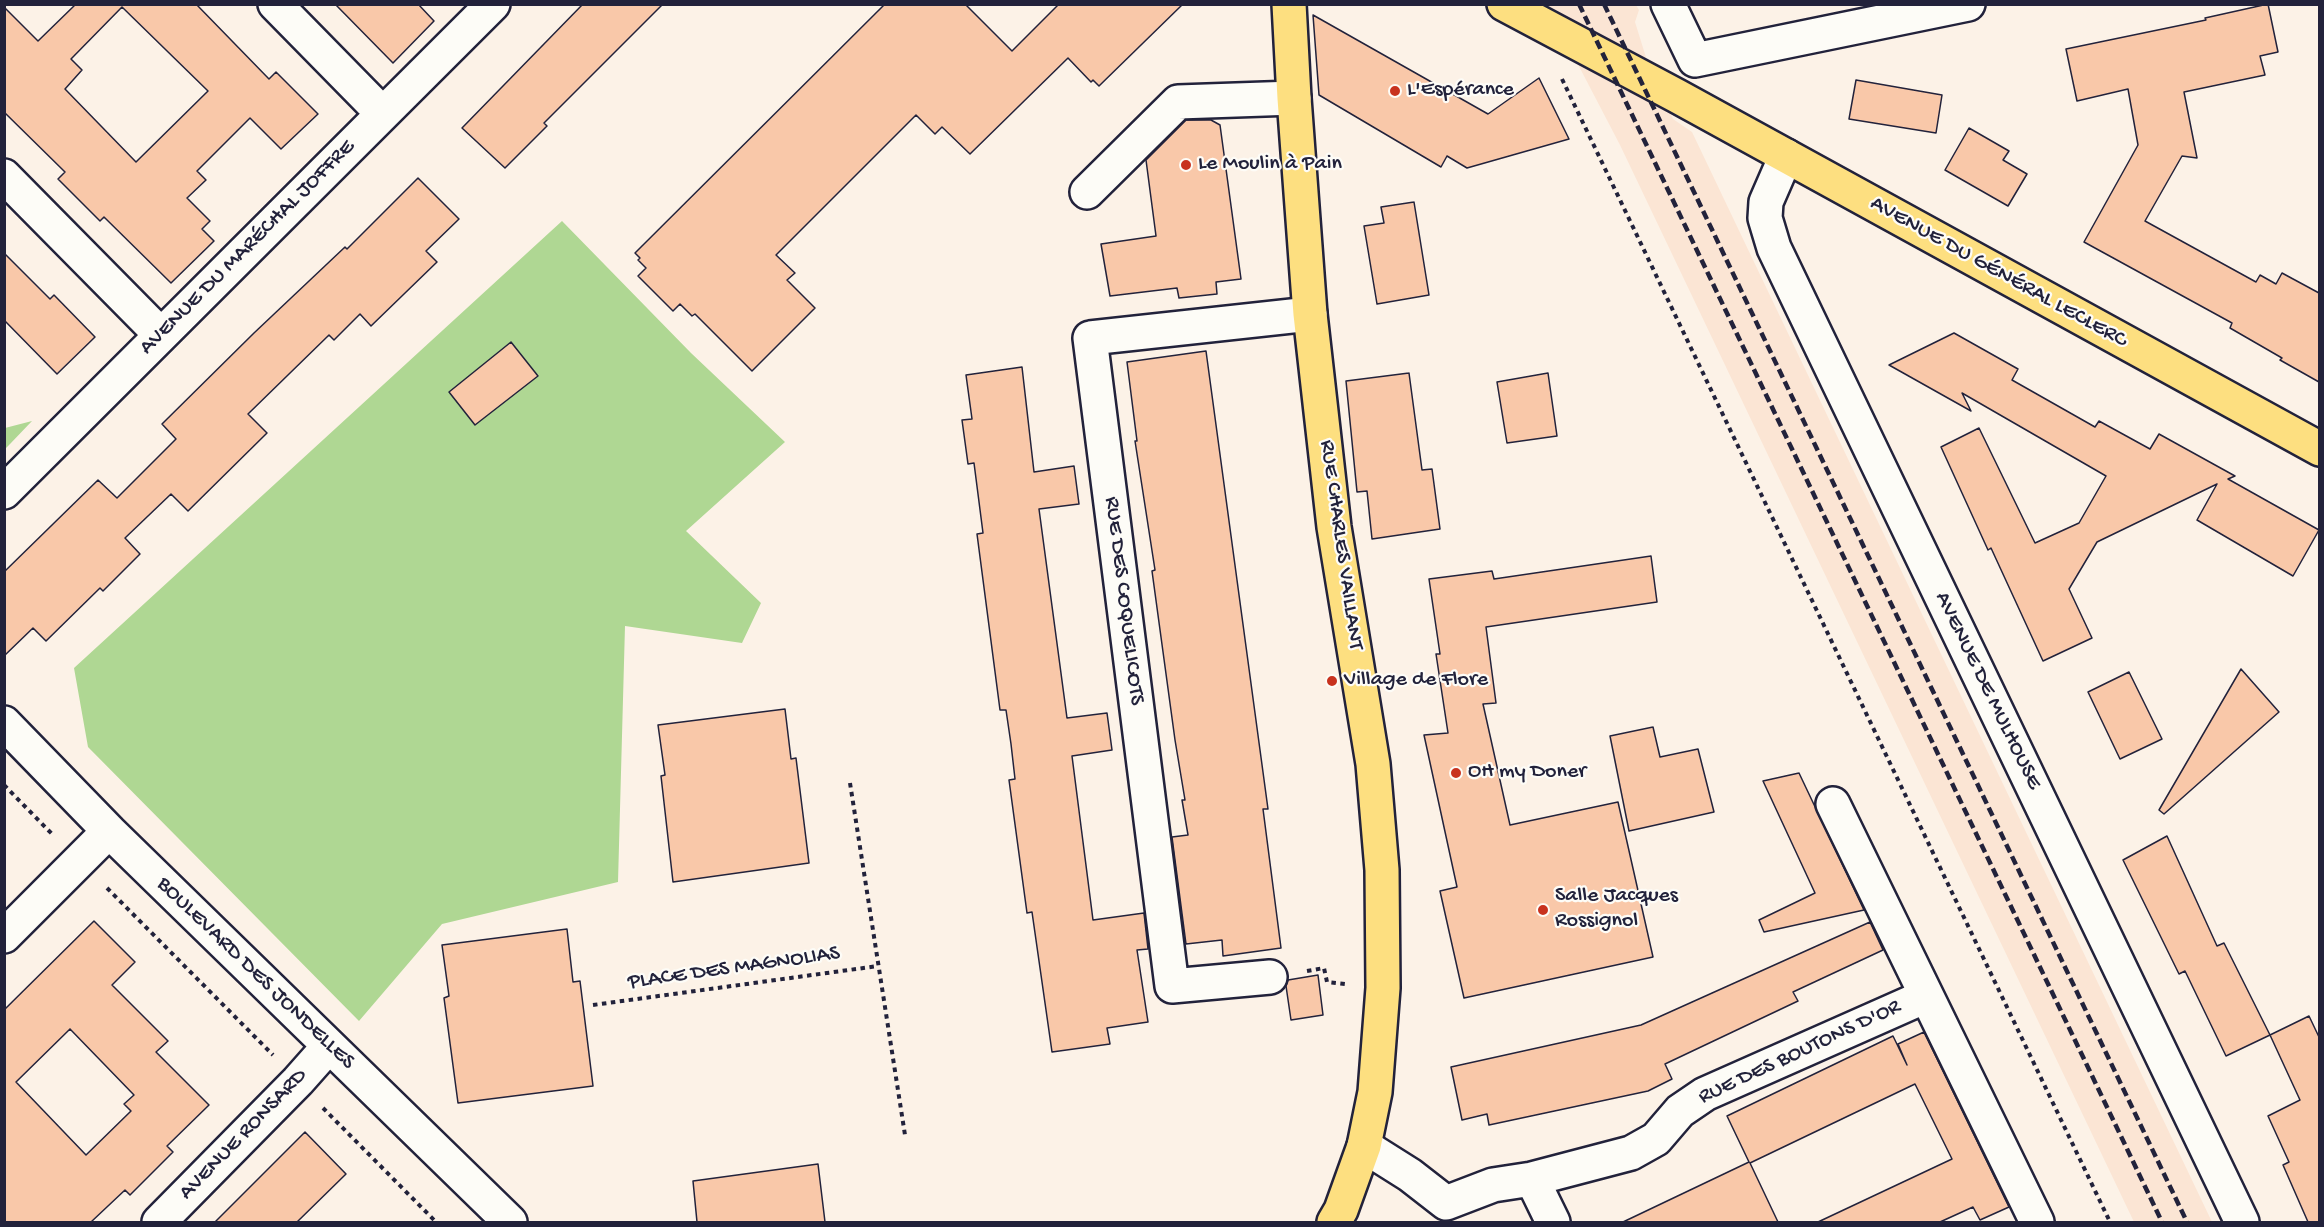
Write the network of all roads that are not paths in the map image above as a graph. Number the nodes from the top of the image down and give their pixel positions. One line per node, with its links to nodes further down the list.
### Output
1 (275, 4): 10 (street)
2 (493, 4): 10 (street, AVENUE DU MARÉCHAL JOFFRE)
3 (1289, 4): 9 (main road, RUE CHARLES VAILLANT)
4 (1504, 4): 8 (main road, AVENUE DU GÉNÉRAL LECLERC)
5 (1668, 4): 7 (street)
6 (1968, 4): 7 (street)
7 (1695, 60): 8 (street)
8 (1677, 96): 11 (main road, AVENUE DU GÉNÉRAL LECLERC)
9 (1294, 98): 13 (street); 14 (main road, RUE CHARLES VAILLANT)
10 (382, 113): 15 (street, AVENUE DU MARÉCHAL JOFFRE)
11 (1786, 156): 16 (main road, AVENUE DU GÉNÉRAL LECLERC); 33 (street, AVENUE DE MULHOUSE)
12 (4, 176): 15 (street)
13 (1087, 192)
14 (1310, 314): 22 (street, RUE DES COQUELICOTS); 25 (main road, RUE CHARLES VAILLANT)
15 (161, 335): 17 (street, AVENUE DU MARÉCHAL JOFFRE)
16 (2319, 449)
17 (4, 492)
18 (4, 723): 20 (street, BOULEVARD DES JONDELLES)
19 (1833, 804): 23 (street, RUE DES BOUTONS D'OR)
20 (109, 831): 21 (street); 24 (street, BOULEVARD DES JONDELLES)
21 (4, 936)
22 (1270, 977)
23 (1926, 996): 26 (street, RUE DES BOUTONS D'OR); 32 (street, RUE DES BOUTONS D'OR)
24 (329, 1046): 28 (street, AVENUE RONSARD); 29 (street, BOULEVARD DES JONDELLES)
25 (1364, 1146): 27 (street); 30 (main road, RUE CHARLES VAILLANT)
26 (1532, 1179): 27 (street, RUE DES BOUTONS D'OR); 31 (street)
27 (1440, 1213)
28 (159, 1222)
29 (510, 1222)
30 (1334, 1222)
31 (1553, 1222)
32 (2037, 1222)
33 (2242, 1222)

